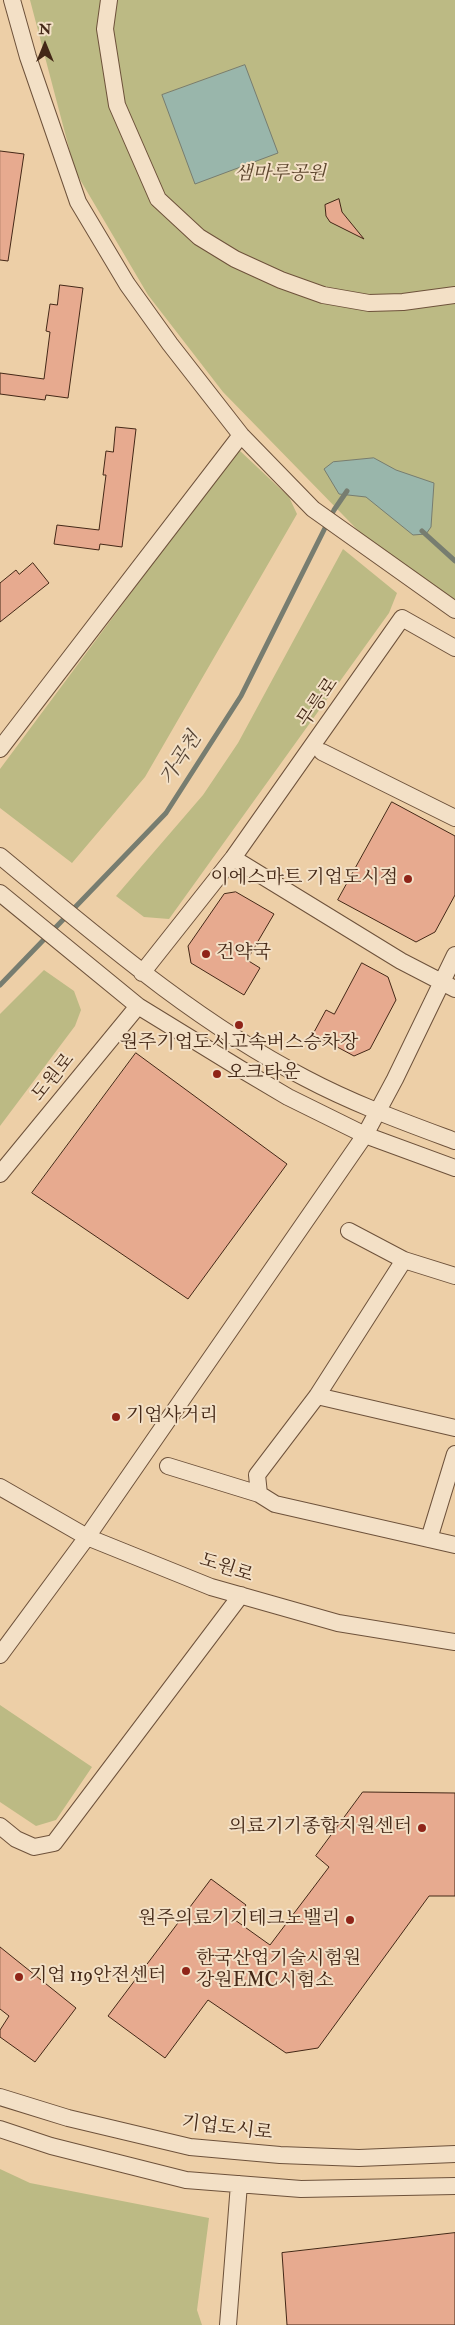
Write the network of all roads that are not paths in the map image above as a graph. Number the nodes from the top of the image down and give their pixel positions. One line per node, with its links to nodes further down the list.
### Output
1 (12, 0): 4 (street)
2 (109, 0): 3 (street)
3 (455, 295)
4 (240, 435): 5 (street); 7 (street)
5 (455, 610)
6 (455, 648): 11 (street, 무릉로)
7 (0, 750)
8 (322, 752): 9 (street)
9 (455, 818)
10 (0, 856): 14 (street)
11 (233, 858): 14 (street, 무릉로); 15 (street)
12 (0, 893): 16 (street)
13 (455, 955): 15 (street)
14 (142, 973): 17 (street)
15 (449, 986): 17 (street)
16 (138, 1006): 18 (street); 21 (street, 도원로)
17 (378, 1114): 18 (street); 19 (street)
18 (365, 1135): 20 (street); 31 (street)
19 (455, 1140)
20 (455, 1168)
21 (0, 1174)
22 (349, 1231): 23 (street)
23 (404, 1260): 24 (street); 25 (street)
24 (455, 1276)
25 (317, 1396): 26 (street); 30 (street)
26 (455, 1428)
27 (455, 1454): 32 (street)
28 (168, 1466): 30 (street)
29 (0, 1487): 31 (street, 도원로)
30 (259, 1494): 32 (street)
31 (87, 1537): 34 (street, 도원로); 36 (street)
32 (430, 1540): 33 (street)
33 (455, 1545)
34 (241, 1595): 35 (street, 도원로); 37 (street)
35 (455, 1642)
36 (0, 1655)
37 (0, 1826)
38 (0, 2097): 40 (street, 기업도시로)
39 (0, 2129): 41 (street)
40 (455, 2154)
41 (239, 2184): 42 (street); 43 (street)
42 (455, 2186)
43 (228, 2325)

